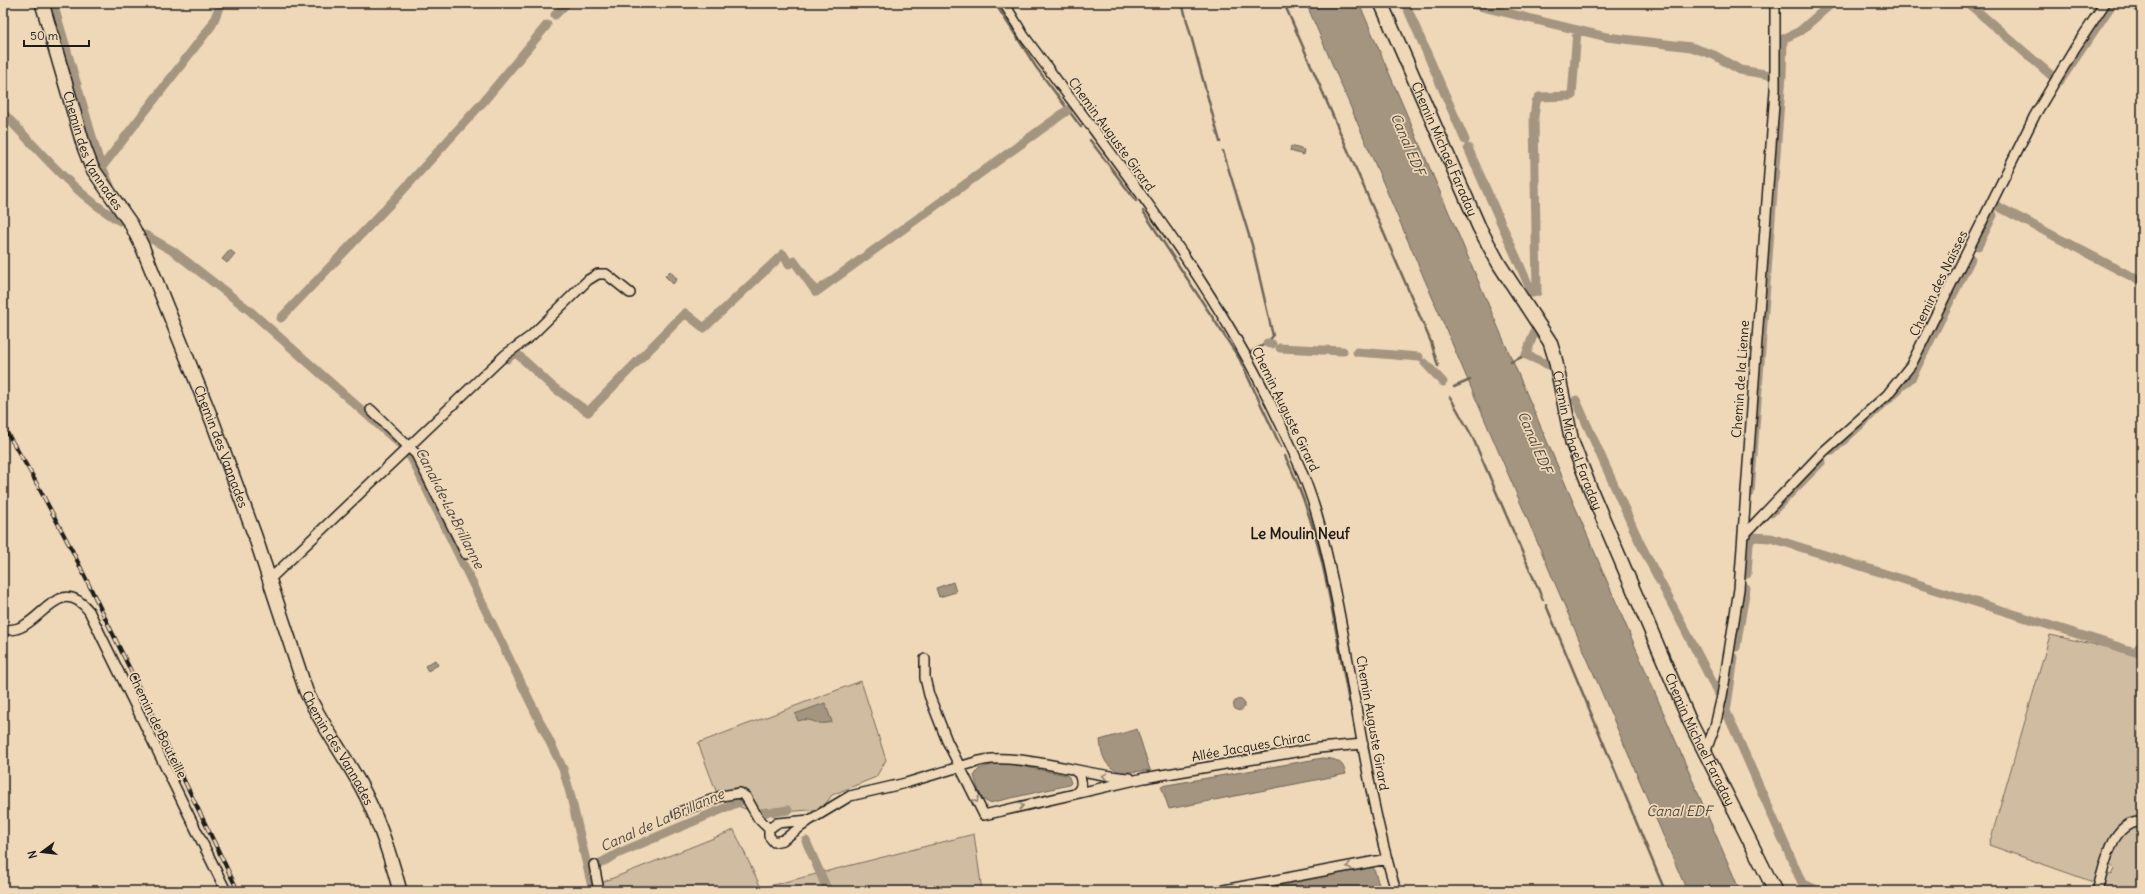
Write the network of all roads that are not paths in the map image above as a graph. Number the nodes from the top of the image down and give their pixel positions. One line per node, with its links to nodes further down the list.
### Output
1 (42, 3): 11 (main road, Chemin des Vannades)
2 (1004, 3): 14 (street, Chemin Auguste Girard)
3 (1381, 3): 15 (main road, Chemin Michael Faraday)
4 (1775, 3): 9 (street, Chemin de la Lienne)
5 (2105, 3): 9 (street, Chemin des Naïsses)
6 (630, 293): 8 (street)
7 (371, 410): 8 (street)
8 (409, 445): 10 (street); 11 (street)
9 (1743, 536): 15 (street, Chemin de la Lienne)
10 (466, 554)
11 (270, 579): 30 (main road, Chemin des Vannades)
12 (3, 629): 29 (street, Chemin de Bouteille)
13 (925, 659): 17 (street)
14 (1363, 744): 19 (street, Allée Jacques Chirac); 26 (street, Chemin Auguste Girard)
15 (1705, 753): 28 (main road, Chemin Michael Faraday)
16 (979, 761): 17 (street, Allée Jacques Chirac); 18 (street, Allée Jacques Chirac); 20 (street)
17 (960, 767): 20 (street); 23 (street, Allée Jacques Chirac)
18 (1075, 770): 19 (street, Allée Jacques Chirac, one-way to 18); 21 (street)
19 (1144, 778): 21 (street, Allée Jacques Chirac)
20 (968, 785): 21 (street, Allée Jacques Chirac, one-way to 21)
21 (1072, 794)
22 (677, 813): 25 (street)
23 (810, 820): 25 (street); 25 (street, Allée Jacques Chirac)
24 (2142, 822): 34 (street)
25 (769, 829)
26 (1387, 859): 32 (street, one-way to 32); 33 (street, Chemin Auguste Girard)
27 (594, 865): 31 (street)
28 (1774, 888)
29 (226, 891)
30 (400, 891)
31 (599, 891)
32 (1218, 891)
33 (1396, 891)
34 (2097, 891)

